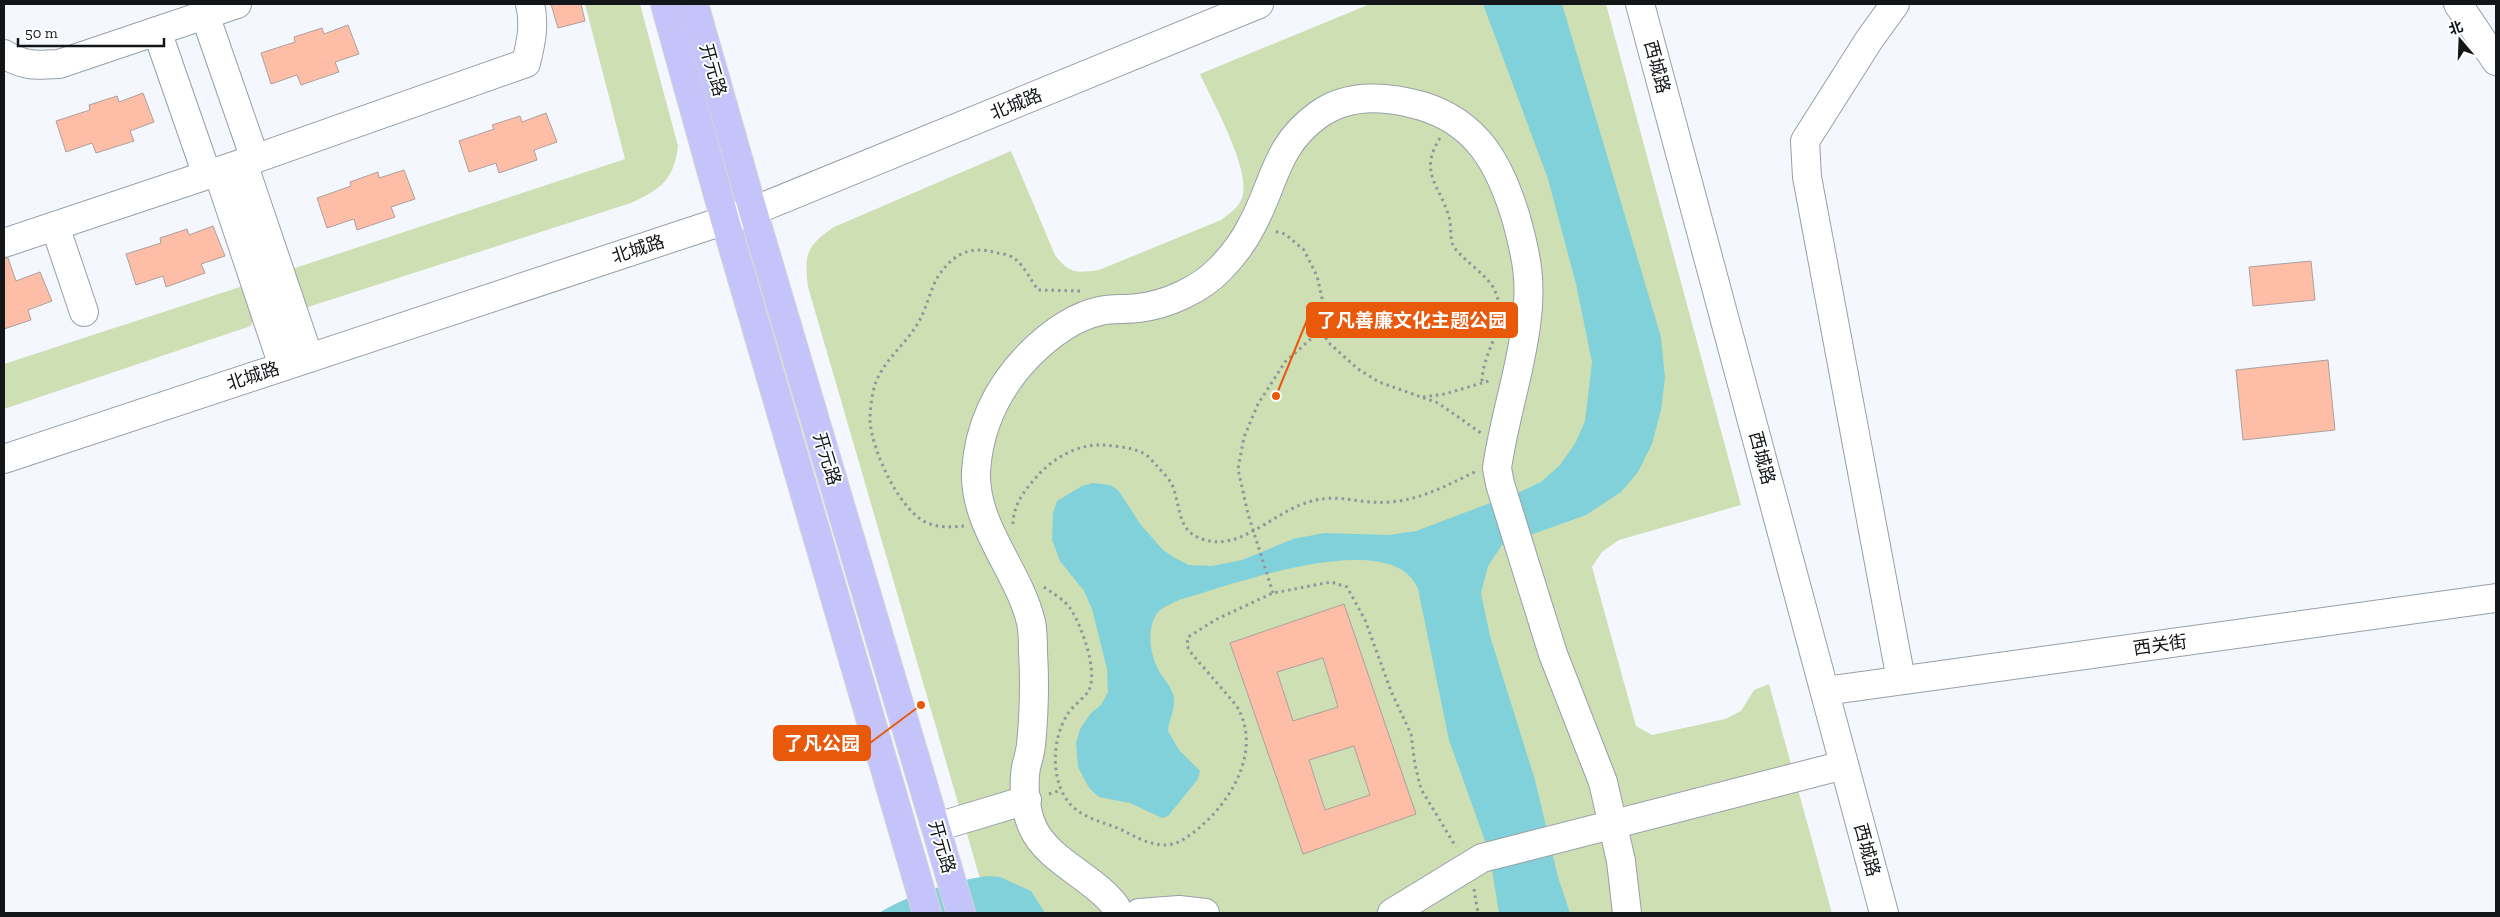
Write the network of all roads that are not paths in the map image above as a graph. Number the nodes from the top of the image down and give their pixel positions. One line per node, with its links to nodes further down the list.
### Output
1 (236, 4): 9 (street)
2 (530, 4): 13 (street)
3 (665, 4): 15 (main road, 开元路)
4 (694, 4): 14 (main road, 开元路)
5 (1259, 4): 14 (street, 北城路)
6 (1640, 4): 24 (street, 西城路)
7 (1895, 4): 23 (street)
8 (2458, 4): 12 (street)
9 (205, 15): 10 (street); 13 (street)
10 (157, 31): 11 (street); 13 (street)
11 (4, 54)
12 (2496, 61)
13 (230, 168): 16 (street); 19 (street); 20 (street)
14 (753, 211): 15 (street, 北城路); 28 (main road, 开元路)
15 (725, 220): 19 (street, 北城路); 30 (main road, 开元路)
16 (55, 226): 17 (street); 18 (street)
17 (4, 243)
18 (84, 312)
19 (310, 358): 20 (street, 北城路)
20 (283, 366): 21 (street, 北城路)
21 (4, 459)
22 (2496, 598): 23 (street, 西关街)
23 (1901, 680): 24 (street, 西关街)
24 (1825, 691): 25 (street, 西城路)
25 (1844, 765): 27 (street); 35 (street, 西城路)
26 (1027, 800): 27 (street); 28 (street); 29 (street)
27 (1613, 823): 33 (street); 34 (street)
28 (937, 827): 31 (main road, 开元路)
29 (1125, 912): 32 (street)
30 (927, 913)
31 (961, 913)
32 (1205, 913)
33 (1392, 913)
34 (1626, 913)
35 (1884, 913)

